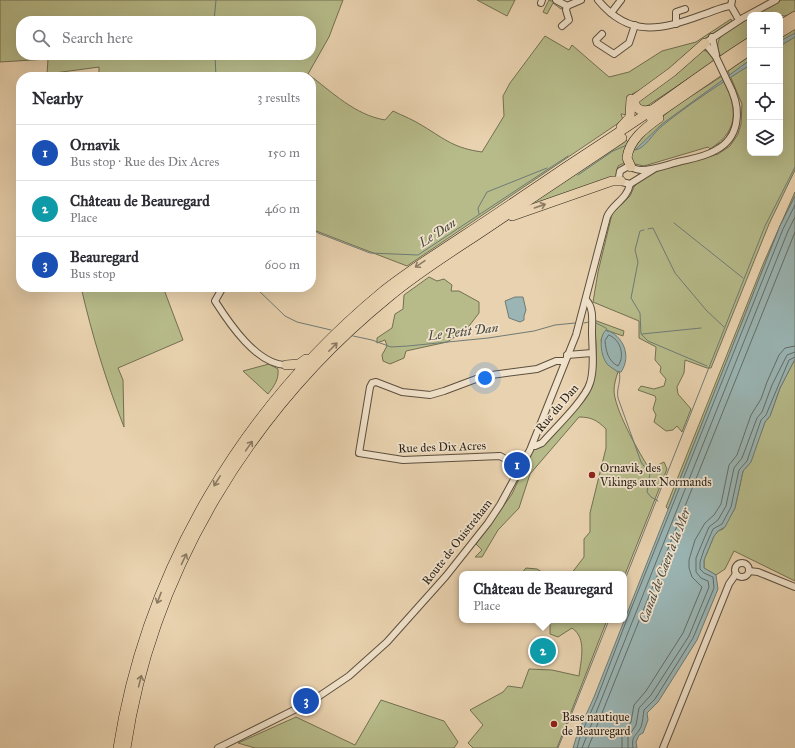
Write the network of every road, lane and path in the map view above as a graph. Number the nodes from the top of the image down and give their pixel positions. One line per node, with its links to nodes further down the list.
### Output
1 (556, 0): 7 (street)
2 (581, 0): 7 (street)
3 (598, 0): 9 (street)
4 (621, 0): 9 (street)
5 (776, 0): 11 (street)
6 (732, 3): 11 (street); 13 (street)
7 (567, 6): 16 (street)
8 (685, 9): 13 (street)
9 (611, 13): 15 (street)
10 (795, 16): 12 (highway)
11 (739, 20): 19 (street)
12 (783, 23)
13 (676, 24): 15 (street)
14 (795, 24): 17 (highway)
15 (636, 25): 18 (street)
16 (562, 26)
17 (783, 31)
18 (602, 34)
19 (708, 40): 22 (highway); 27 (street, bridge)
20 (747, 44): 24 (highway)
21 (747, 52): 23 (highway)
22 (657, 83): 24 (highway); 25 (highway)
23 (691, 91): 26 (highway); 30 (highway)
24 (653, 110): 25 (highway)
25 (618, 133): 34 (highway, one-way to 34)
26 (632, 168): 27 (street); 28 (street); 29 (street)
27 (654, 168): 28 (street)
28 (637, 178): 29 (street)
29 (625, 183): 30 (highway, one-way to 29); 32 (street, Route de Ouistreham)
30 (491, 226): 43 (highway, one-way to 30)
31 (220, 292): 36 (street)
32 (586, 300): 33 (street, Rue du Dan); 35 (street, Route de Ouistreham)
33 (592, 353): 35 (street); 38 (street, Rue du Dan)
34 (314, 356): 36 (highway); 37 (highway)
35 (566, 358): 38 (street, Route de Ouistreham); 39 (street, Rue des Dix Acres)
36 (286, 365): 37 (highway)
37 (289, 382): 44 (highway, one-way to 44)
38 (532, 446): 39 (street, Route de Ouistreham)
39 (517, 474): 47 (street, Route de Ouistreham)
40 (749, 571): 41 (street); 41 (street); 42 (street)
41 (736, 574): 48 (street)
42 (795, 587)
43 (131, 719): 45 (highway); 46 (highway)
44 (118, 748)
45 (126, 748)
46 (131, 748)
47 (218, 748)
48 (663, 748)

